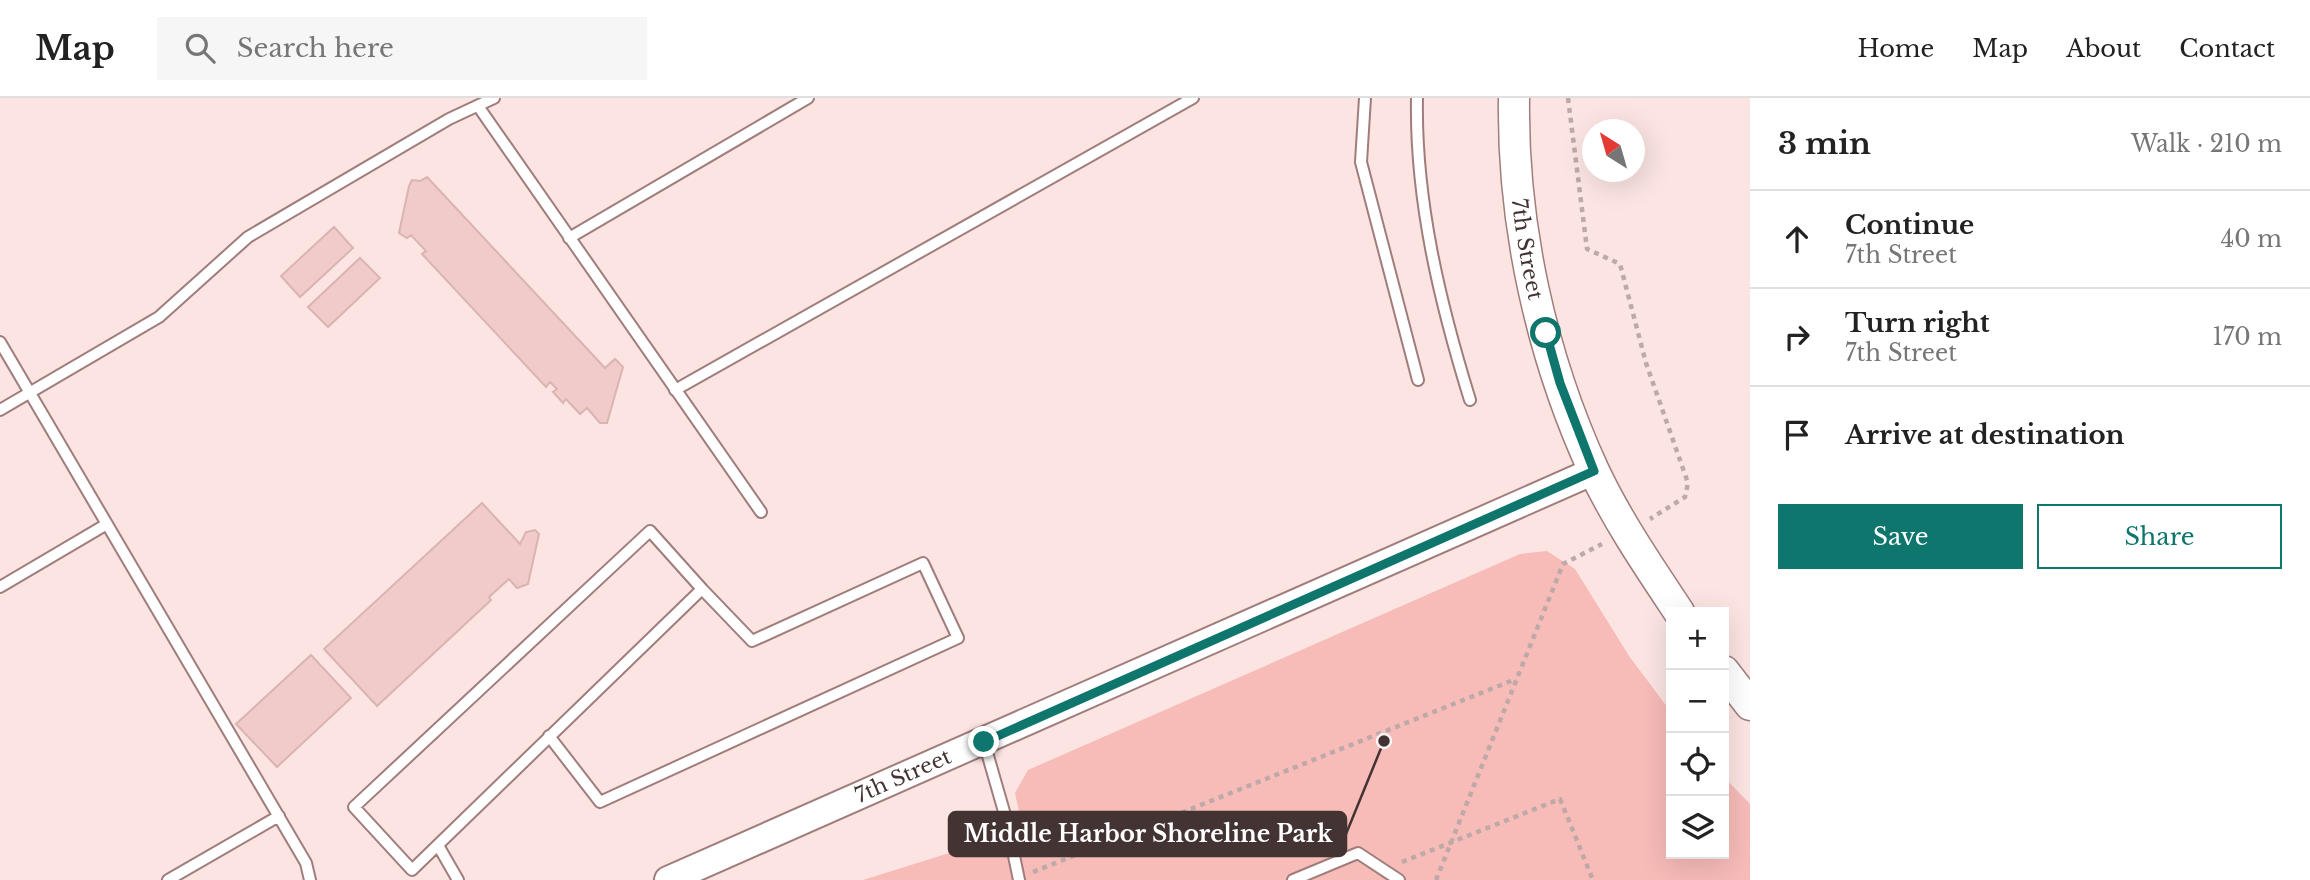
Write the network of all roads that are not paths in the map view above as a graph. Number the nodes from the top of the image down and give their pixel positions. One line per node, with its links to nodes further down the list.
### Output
1 (494, 98): 7 (lane)
2 (808, 98): 8 (lane)
3 (1194, 98): 11 (lane)
4 (1365, 98): 10 (lane)
5 (1417, 98): 13 (lane)
6 (1514, 98): 15 (main road, 7th Street)
7 (478, 106): 8 (lane); 12 (lane)
8 (569, 238): 11 (lane)
9 (0, 342): 12 (lane)
10 (1418, 380)
11 (675, 390): 16 (lane)
12 (30, 393): 14 (lane); 17 (lane)
13 (1469, 400)
14 (0, 410)
15 (1594, 471): 20 (main road); 24 (street, 7th Street)
16 (761, 512)
17 (107, 524): 18 (lane); 25 (lane)
18 (0, 586)
19 (702, 589): 23 (lane); 23 (lane); 26 (lane)
20 (1676, 607)
21 (1729, 678): 22 (main road)
22 (1750, 705)
23 (549, 736): 26 (lane)
24 (984, 742): 27 (lane); 31 (street, 7th Street)
25 (279, 816): 28 (lane); 29 (lane)
26 (439, 847): 30 (lane)
27 (1018, 879)
28 (168, 880)
29 (310, 880)
30 (458, 880)
31 (668, 880)
32 (1293, 880): 33 (lane)
33 (1399, 880)

